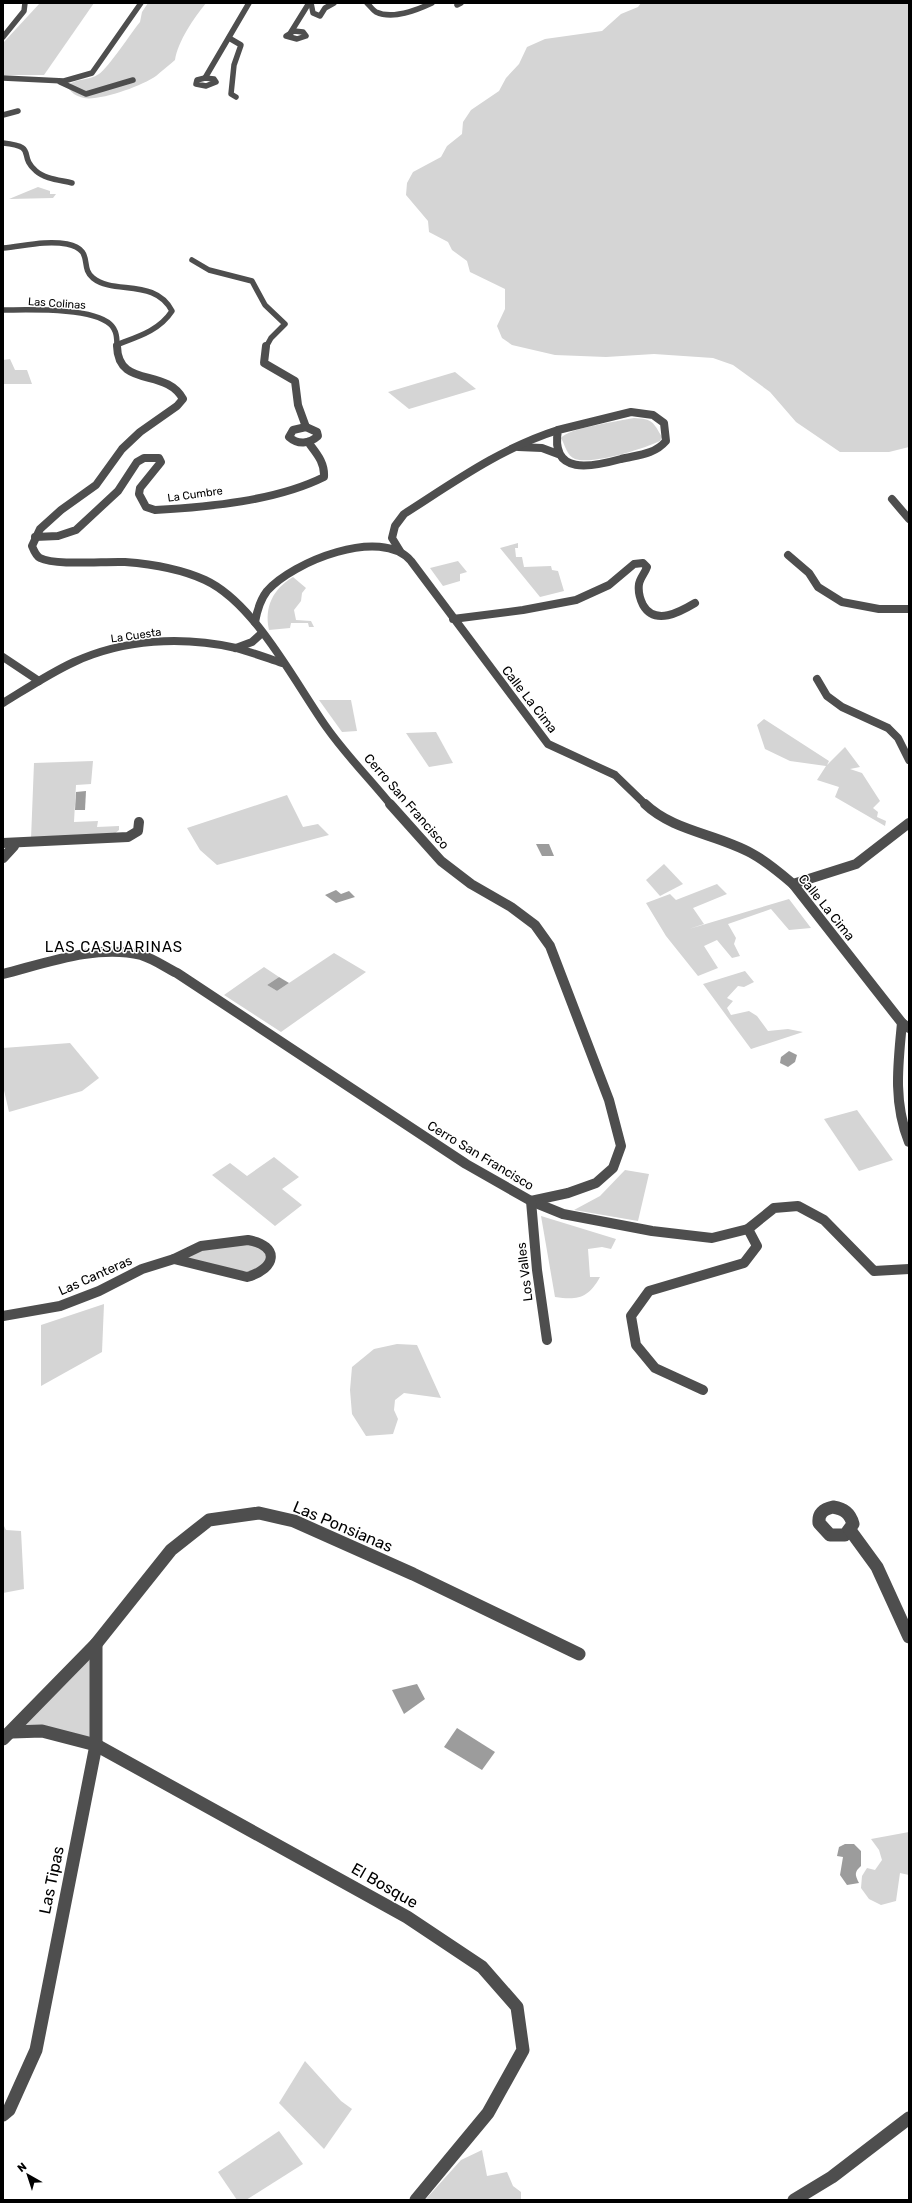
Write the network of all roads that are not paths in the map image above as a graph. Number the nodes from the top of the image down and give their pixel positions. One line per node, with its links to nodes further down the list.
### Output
1 (25, 3): 9 (street)
2 (141, 3): 14 (street)
3 (249, 3): 10 (street)
4 (310, 3): 5 (street); 8 (street)
5 (334, 3)
6 (366, 3): 7 (street)
7 (432, 3)
8 (291, 32)
9 (3, 37)
10 (229, 38): 12 (street); 15 (street)
11 (3, 78): 14 (street)
12 (205, 78)
13 (132, 80): 14 (street)
14 (58, 81)
15 (236, 97)
16 (18, 111): 17 (street)
17 (3, 115)
18 (3, 143): 19 (street)
19 (72, 183)
20 (3, 248): 23 (street)
21 (192, 260): 24 (street)
22 (3, 310): 23 (street, Las Colinas)
23 (116, 345): 31 (street)
24 (306, 428): 26 (street); 26 (street)
25 (558, 430): 27 (street); 28 (street); 28 (street)
26 (308, 442): 31 (street, La Cumbre)
27 (511, 447): 28 (street); 32 (street)
28 (558, 454)
29 (892, 499): 30 (street)
30 (909, 519)
31 (35, 537): 37 (street, Cerro San Francisco)
32 (400, 551): 36 (street, Calle La Cima); 37 (street)
33 (788, 555): 35 (street)
34 (695, 603): 36 (street)
35 (909, 609)
36 (453, 619): 50 (street, Calle La Cima)
37 (255, 622): 38 (street, Cerro San Francisco)
38 (262, 633): 39 (street); 41 (street, Cerro San Francisco)
39 (236, 648): 41 (street, La Cuesta); 43 (street, La Cuesta)
40 (3, 657): 43 (street)
41 (282, 663): 54 (street, Cerro San Francisco)
42 (817, 679): 45 (street)
43 (39, 682): 44 (street, La Cuesta)
44 (3, 703)
45 (909, 760)
46 (139, 822): 48 (street)
47 (909, 823): 50 (street)
48 (7, 843): 49 (street)
49 (3, 858)
50 (793, 884): 52 (street, Calle La Cima)
51 (3, 974): 54 (street, Cerro San Francisco)
52 (905, 1026): 53 (street)
53 (909, 1142)
54 (531, 1201): 55 (street); 59 (street, Los Valles)
55 (748, 1228): 57 (street); 60 (street)
56 (174, 1260): 56 (street, Las Canteras); 58 (street, Las Canteras)
57 (909, 1269)
58 (3, 1316)
59 (547, 1340)
60 (703, 1390)
61 (850, 1530): 62 (street)
62 (909, 1637)
63 (96, 1644): 64 (street, Las Ponsianas); 65 (street, Las Ponsianas); 66 (street, Las Tipas)
64 (579, 1654)
65 (8, 1736): 66 (street, El Bosque)
66 (96, 1745): 67 (street, Las Tipas); 69 (street, El Bosque)
67 (3, 2115)
68 (909, 2118): 70 (street)
69 (416, 2200)
70 (794, 2200)

